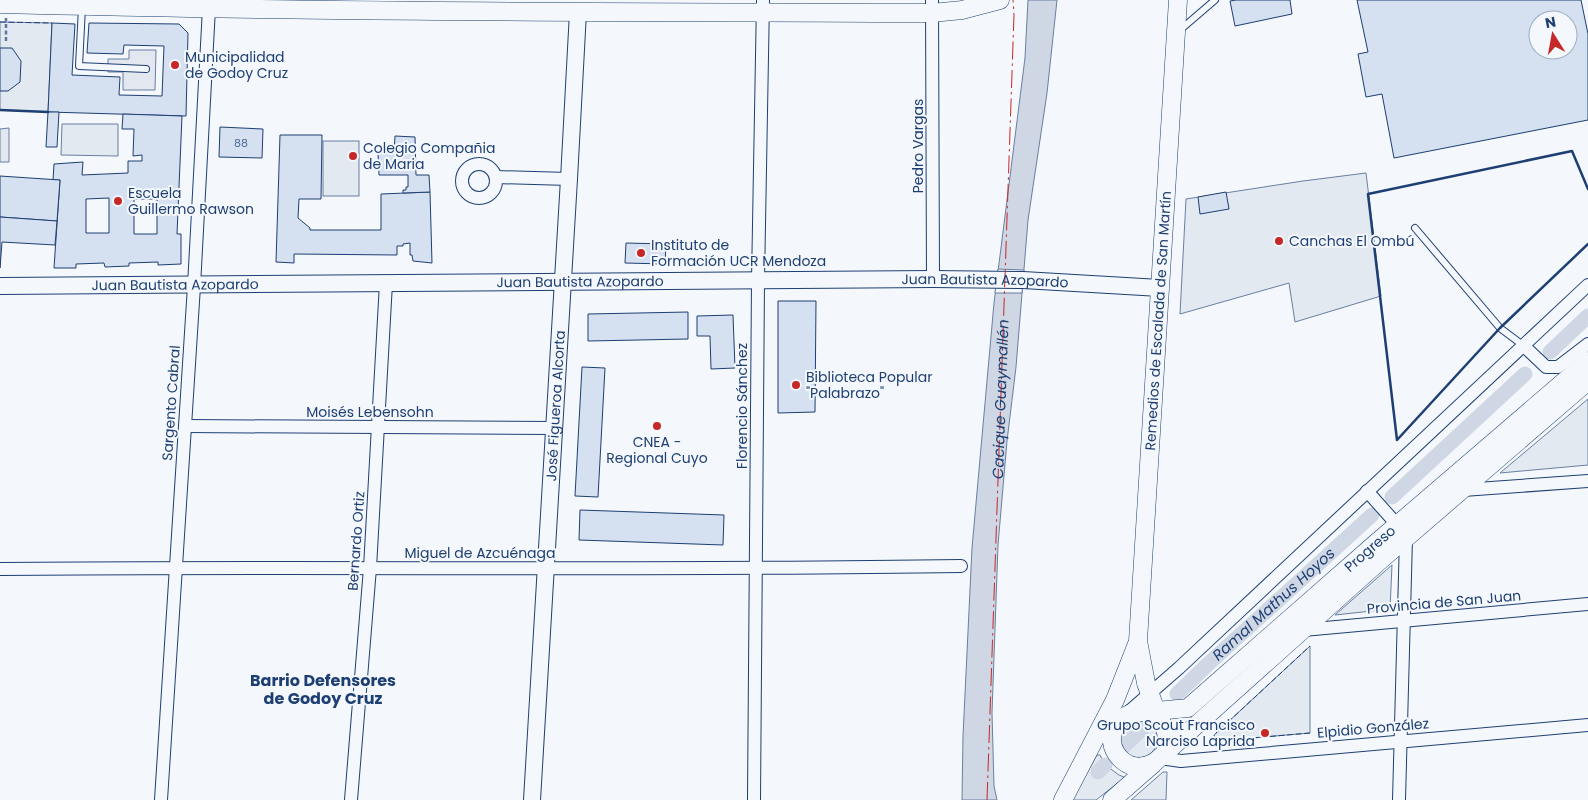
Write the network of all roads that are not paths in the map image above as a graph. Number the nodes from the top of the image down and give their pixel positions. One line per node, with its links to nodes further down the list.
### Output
1 (1000, 0): 10 (main road)
2 (1178, 0): 12 (main road, Remedios de Escalada de San Martín)
3 (1215, 0): 12 (lane)
4 (14, 3): 5 (main road)
5 (49, 3): 7 (main road)
6 (325, 5): 8 (main road); 11 (main road)
7 (82, 6): 11 (main road); 13 (lane)
8 (578, 6): 9 (main road); 15 (street, José Figueroa Alcorta)
9 (763, 6): 10 (main road); 17 (street, Florencio Sánchez)
10 (932, 6): 18 (street, Pedro Vargas)
11 (208, 8): 23 (street, Sargento Cabral)
12 (1177, 32): 24 (main road, Remedios de Escalada de San Martín)
13 (146, 69)
14 (496, 177): 15 (street)
15 (569, 180): 19 (street, José Figueroa Alcorta)
16 (1416, 228): 26 (lane)
17 (758, 280): 18 (street, Juan Bautista Azopardo); 19 (street, Juan Bautista Azopardo); 41 (street, Florencio Sánchez)
18 (934, 280): 24 (street, Juan Bautista Azopardo)
19 (563, 282): 20 (street, Juan Bautista Azopardo); 31 (street, José Figueroa Alcorta)
20 (386, 283): 23 (street, Juan Bautista Azopardo); 30 (street, Bernardo Ortiz)
21 (1588, 284): 26 (street)
22 (0, 286): 23 (street, Juan Bautista Azopardo)
23 (194, 286): 29 (street, Sargento Cabral)
24 (1160, 288): 45 (main road, Remedios de Escalada de San Martín)
25 (1588, 344): 26 (street)
26 (1528, 350): 34 (street)
27 (1588, 361): 35 (main road, Progreso)
28 (1588, 381): 33 (main road, Progreso)
29 (185, 426): 30 (street, Moisés Lebensohn); 37 (street, Sargento Cabral)
30 (378, 427): 31 (street, Moisés Lebensohn); 39 (street, Bernardo Ortiz)
31 (554, 428): 38 (street, José Figueroa Alcorta)
32 (1588, 481): 33 (street)
33 (1463, 490): 35 (main road, Progreso)
34 (1367, 491): 35 (street); 47 (street)
35 (1398, 527): 43 (street); 44 (main road, Progreso); 50 (main road, Progreso)
36 (961, 566): 41 (street, Miguel de Azcuénaga)
37 (175, 567): 39 (street, Miguel de Azcuénaga); 40 (street, Miguel de Azcuénaga); 56 (street, Sargento Cabral)
38 (545, 567): 39 (street, Miguel de Azcuénaga); 41 (street, Miguel de Azcuénaga); 58 (street, José Figueroa Alcorta)
39 (370, 568): 57 (street, Bernardo Ortiz)
40 (0, 569)
41 (756, 569): 59 (street, Florencio Sánchez)
42 (1588, 604): 43 (street, Provincia de San Juan)
43 (1404, 620): 44 (street, Provincia de San Juan); 53 (street)
44 (1303, 630): 54 (main road, Progreso)
45 (1138, 641): 46 (main road, Remedios de Escalada de San Martín); 49 (main road, Remedios de Escalada de San Martín)
46 (1142, 668): 47 (street); 48 (main road, Remedios de Escalada de San Martín)
47 (1179, 668): 48 (street)
48 (1149, 694): 50 (main road, Remedios de Escalada de San Martín); 51 (street)
49 (1115, 700): 51 (main road); 55 (main road, Remedios de Escalada de San Martín)
50 (1152, 714): 51 (main road); 54 (main road)
51 (1118, 723): 54 (main road); 55 (main road)
52 (1588, 725): 53 (street, Elpidio González)
53 (1402, 741): 54 (street, Elpidio González); 62 (street)
54 (1160, 758): 61 (main road, Progreso)
55 (1074, 777): 60 (main road, Remedios de Escalada de San Martín)
56 (161, 800)
57 (351, 800)
58 (532, 800)
59 (754, 800)
60 (1063, 800)
61 (1112, 800)
62 (1399, 800)

